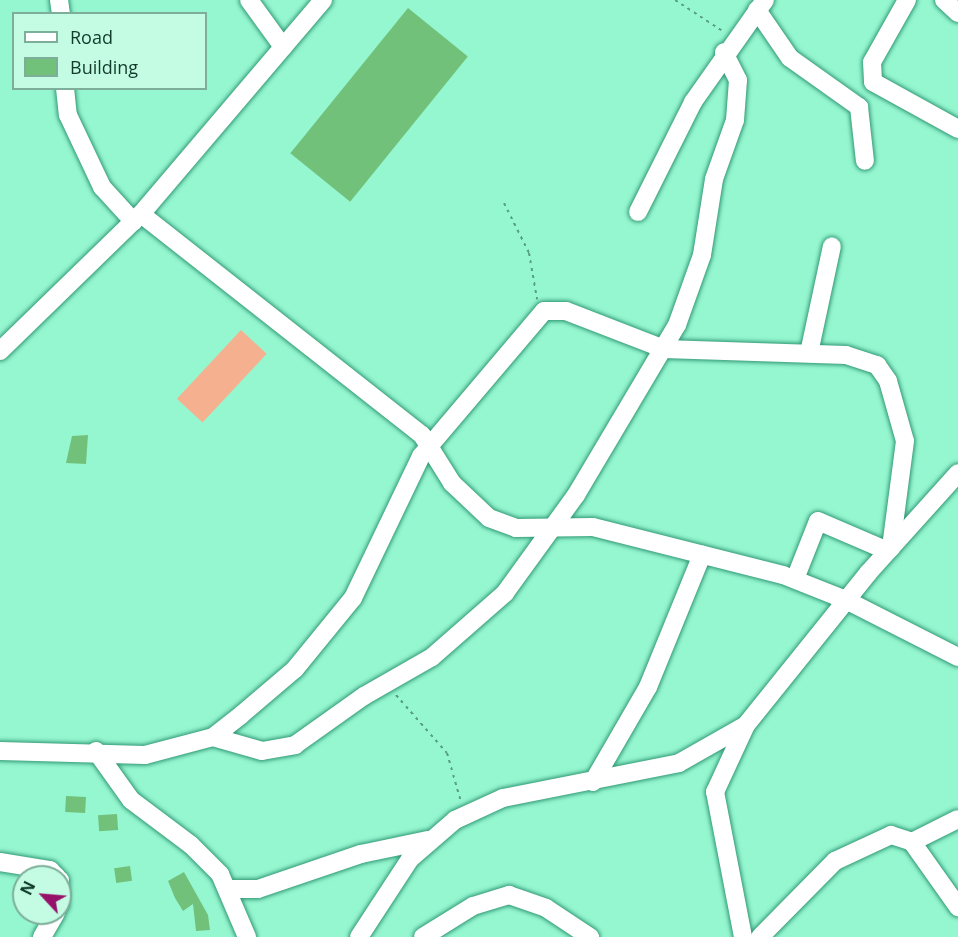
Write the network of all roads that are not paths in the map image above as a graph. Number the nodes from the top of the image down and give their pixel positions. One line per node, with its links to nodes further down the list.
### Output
1 (249, 0): 7 (street)
2 (322, 0): 7 (street)
3 (907, 0): 10 (street)
4 (944, 0): 6 (street)
5 (761, 5): 8 (street); 11 (street)
6 (958, 13)
7 (283, 47): 13 (street)
8 (724, 52): 12 (street); 15 (street)
9 (65, 90): 13 (street)
10 (958, 129)
11 (865, 161)
12 (638, 212)
13 (137, 218): 16 (street); 18 (street)
14 (832, 246): 17 (street)
15 (664, 349): 17 (street); 18 (street); 20 (street)
16 (0, 351)
17 (809, 352): 21 (street)
18 (430, 444): 20 (street); 27 (street)
19 (958, 473): 21 (street)
20 (553, 527): 22 (street); 27 (street)
21 (889, 549): 23 (street); 24 (street)
22 (702, 555): 23 (street); 30 (street)
23 (795, 579): 24 (street)
24 (846, 600): 25 (street); 26 (street)
25 (958, 657)
26 (746, 725): 30 (street); 42 (street)
27 (213, 737): 29 (street)
28 (0, 751): 29 (street)
29 (96, 752): 36 (street)
30 (593, 782): 32 (street)
31 (958, 819): 33 (street)
32 (428, 840): 36 (street); 39 (street)
33 (912, 842): 37 (street); 43 (street)
34 (0, 862): 35 (street)
35 (19, 865)
36 (230, 889): 38 (street)
37 (958, 907)
38 (247, 937)
39 (359, 937)
40 (423, 937): 41 (street)
41 (591, 937)
42 (743, 937)
43 (760, 937)

